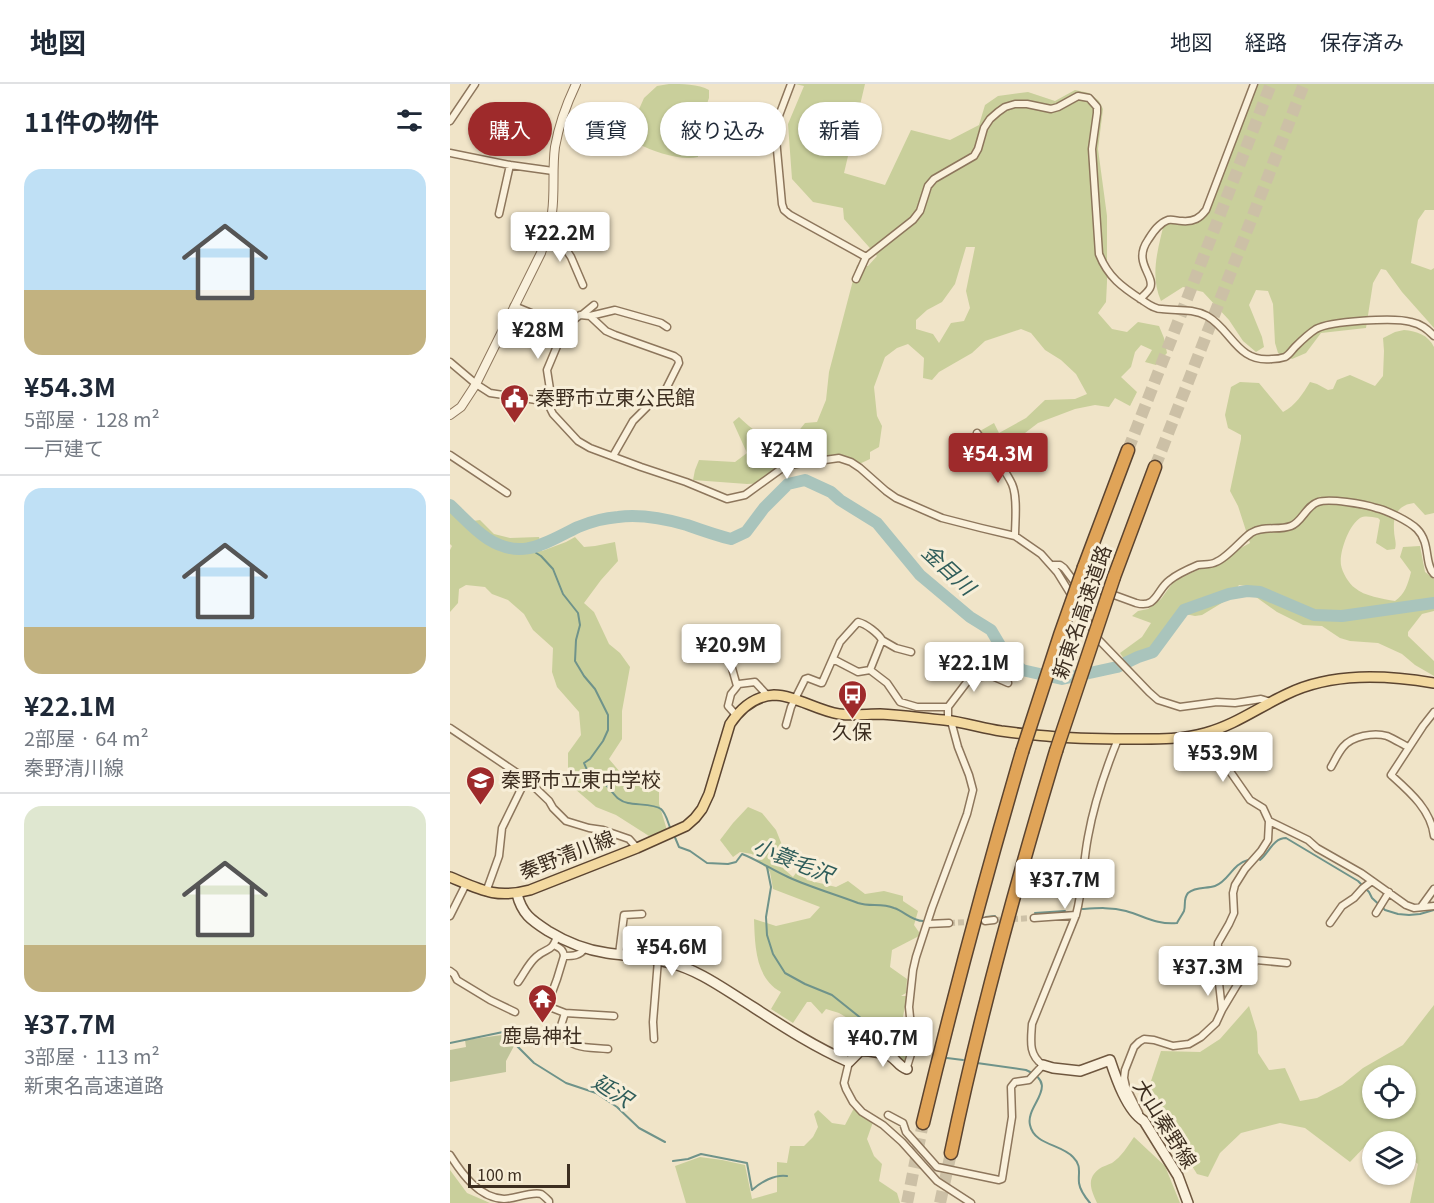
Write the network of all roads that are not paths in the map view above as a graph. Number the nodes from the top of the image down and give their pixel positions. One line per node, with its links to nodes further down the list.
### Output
1 (475, 84): 5 (street)
2 (576, 84): 8 (street)
3 (791, 84): 11 (street)
4 (1254, 84): 14 (street)
5 (450, 121)
6 (450, 153): 7 (street)
7 (510, 165): 8 (street); 9 (street)
8 (553, 171): 10 (street)
9 (499, 214)
10 (548, 234): 13 (street); 16 (street)
11 (866, 257): 12 (street); 14 (street)
12 (856, 279)
13 (583, 285)
14 (1140, 299): 20 (street)
15 (594, 305): 17 (street)
16 (514, 306): 18 (street); 22 (street)
17 (586, 315): 18 (street); 19 (street); 28 (street)
18 (565, 327): 23 (street)
19 (667, 327)
20 (1434, 336)
21 (450, 363): 22 (street)
22 (476, 384): 23 (street); 24 (street)
23 (549, 406): 28 (street)
24 (450, 415)
25 (977, 433): 31 (street)
26 (1128, 450): 99 (highway, 新東名高速道路, bridge)
27 (450, 455): 30 (street)
28 (613, 456): 31 (street)
29 (1155, 467): 100 (highway, 新東名高速道路, bridge)
30 (507, 494)
31 (1015, 536): 32 (street)
32 (1053, 565): 33 (street); 44 (street)
33 (1434, 574)
34 (882, 640): 36 (street); 37 (street); 38 (street)
35 (726, 646): 41 (street)
36 (911, 652)
37 (833, 659): 38 (street); 43 (street)
38 (870, 670): 45 (street)
39 (1008, 683): 45 (street)
40 (1434, 683): 44 (main road)
41 (737, 686): 42 (street); 47 (street)
42 (768, 696): 43 (main road); 47 (main road)
43 (795, 700): 48 (main road); 49 (street)
44 (1271, 702): 51 (main road)
45 (948, 707): 48 (street)
46 (1434, 712): 53 (street)
47 (736, 716): 58 (main road, 秦野清川線)
48 (949, 720): 52 (main road); 79 (street)
49 (786, 725)
50 (450, 728): 55 (street)
51 (1204, 734): 52 (main road); 56 (street)
52 (1118, 739): 72 (street)
53 (1408, 747): 54 (street); 57 (street)
54 (1331, 767)
55 (526, 779): 58 (street); 65 (street)
56 (1269, 821): 59 (street); 88 (street)
57 (1434, 836)
58 (637, 848): 67 (main road, 秦野清川線)
59 (1348, 867): 60 (street); 62 (street)
60 (1343, 875)
61 (450, 877): 63 (main road, 秦野清川線)
62 (1371, 882): 66 (street); 78 (street)
63 (466, 884): 65 (main road, 秦野清川線); 73 (street)
64 (1434, 889): 68 (street)
65 (486, 892): 67 (main road, 秦野清川線)
66 (1389, 892): 68 (street); 69 (street)
67 (517, 894): 80 (main road)
68 (1428, 907): 71 (street)
69 (1377, 911)
70 (642, 914): 82 (street)
71 (1430, 914)
72 (1076, 915): 74 (street); 95 (street)
73 (450, 916)
74 (1034, 918)
75 (994, 920): 76 (street)
76 (985, 921)
77 (949, 923): 79 (street)
78 (1330, 923)
79 (927, 924): 96 (street)
80 (556, 940): 81 (main road); 83 (street); 87 (street)
81 (585, 948): 82 (main road); 83 (street)
82 (619, 954): 84 (main road)
83 (564, 956): 90 (street)
84 (658, 960): 92 (street); 94 (main road)
85 (1287, 963): 88 (street)
86 (450, 971): 89 (street)
87 (518, 982)
88 (1222, 1010): 98 (street)
89 (514, 1012)
90 (565, 1013): 91 (street); 93 (street)
91 (614, 1016)
92 (654, 1039)
93 (608, 1049)
94 (849, 1062): 96 (main road); 102 (street)
95 (1041, 1068): 97 (street); 98 (main road, 大山秦野線)
96 (906, 1070)
97 (888, 1115)
98 (1144, 1121): 106 (main road, 大山秦野線)
99 (923, 1123)
100 (951, 1153)
101 (450, 1155): 103 (street)
102 (958, 1194): 104 (street); 105 (street)
103 (549, 1203)
104 (958, 1203)
105 (971, 1203)
106 (1188, 1203)

